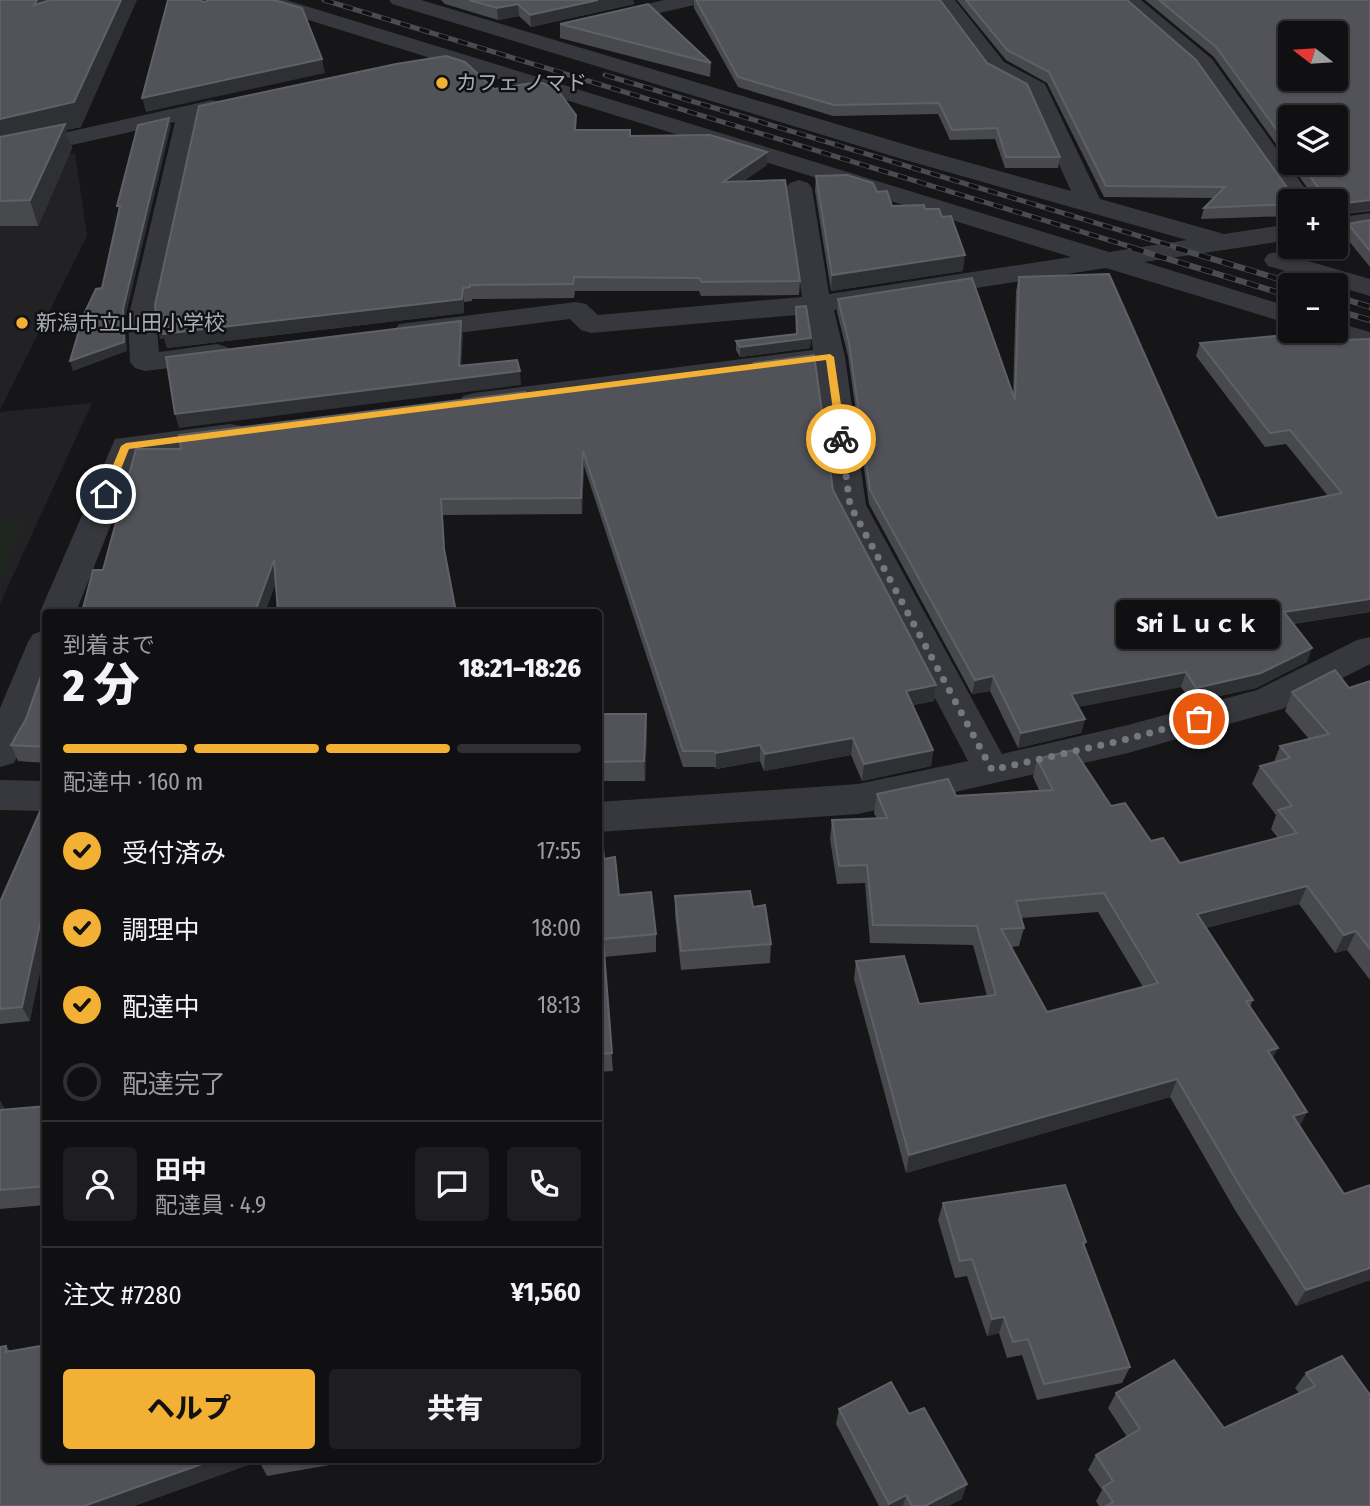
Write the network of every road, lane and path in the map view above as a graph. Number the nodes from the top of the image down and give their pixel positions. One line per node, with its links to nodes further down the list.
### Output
1 (264, 0): 7 (street)
2 (399, 0): 6 (street)
3 (692, 0): 6 (street)
4 (944, 0): 14 (street)
5 (1128, 0): 13 (street)
6 (525, 38): 7 (street); 14 (street)
7 (444, 56): 8 (street); 20 (street)
8 (404, 65)
9 (229, 104): 10 (street)
10 (189, 113): 11 (street); 27 (street)
11 (0, 154)
12 (799, 188): 22 (street)
13 (1293, 189)
14 (1090, 204): 18 (street)
15 (1370, 221): 16 (street)
16 (1348, 224)
17 (1278, 234): 18 (street)
18 (1223, 242): 20 (street)
19 (1277, 260): 21 (street)
20 (1107, 262): 22 (street); 23 (street)
21 (1370, 288)
22 (817, 304): 24 (street); 28 (street)
23 (1278, 312)
24 (387, 332)
25 (1348, 334): 26 (street)
26 (1370, 341)
27 (239, 350)
28 (830, 357): 29 (street); 35 (street)
29 (443, 406)
30 (264, 429): 31 (street)
31 (59, 609)
32 (1370, 649): 35 (street)
33 (42, 652): 34 (street)
34 (0, 753)
35 (992, 770): 38 (street)
36 (0, 794): 37 (street)
37 (42, 796)
38 (602, 817)

